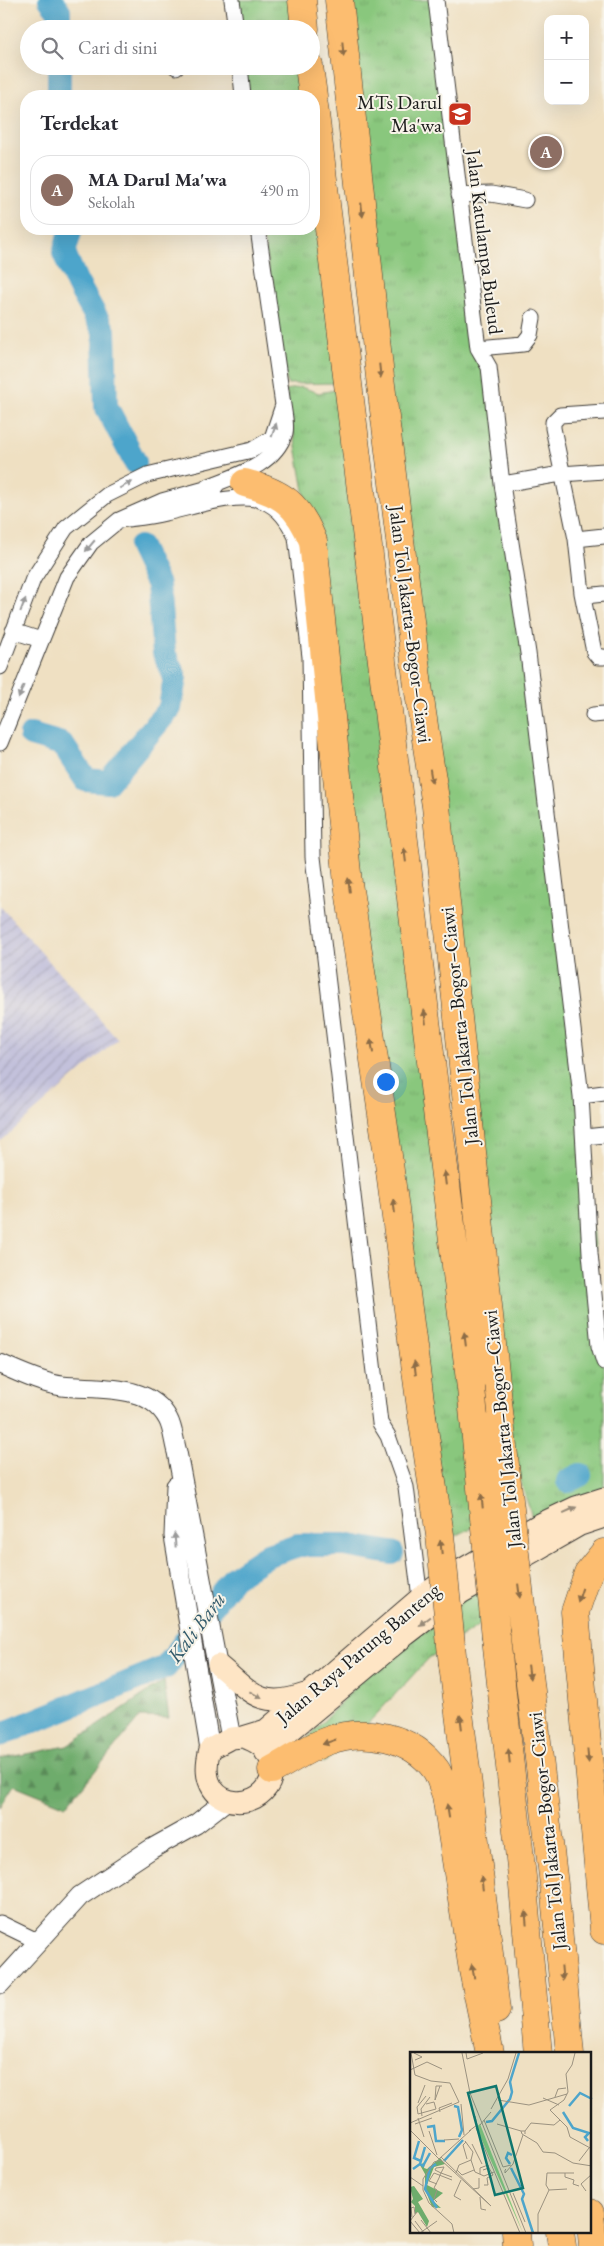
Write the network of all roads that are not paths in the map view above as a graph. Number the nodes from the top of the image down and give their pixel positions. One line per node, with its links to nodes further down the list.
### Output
1 (232, 0): 5 (street)
2 (302, 0): 6 (highway)
3 (339, 0): 59 (highway, Jalan Tol Jakarta–Bogor–Ciawi, one-way to 59, bridge)
4 (436, 0): 12 (street, Jalan Katulampa Buleud)
5 (233, 20)
6 (305, 20)
7 (241, 75): 9 (street)
8 (311, 75): 10 (highway)
9 (242, 90)
10 (312, 90)
11 (320, 155): 58 (highway, Jalan Tol Jakarta–Bogor–Ciawi, one-way to 11, bridge)
12 (459, 195): 13 (street); 16 (street, Jalan Katulampa Buleud)
13 (525, 200)
14 (259, 235): 17 (street)
15 (533, 318): 16 (street)
16 (478, 348): 22 (street, Jalan Katulampa Buleud)
17 (283, 405): 23 (street); 29 (street, one-way to 17)
18 (604, 412): 20 (street)
19 (604, 471): 20 (street)
20 (561, 474): 22 (street); 26 (street)
21 (244, 484): 23 (street); 57 (highway, one-way to 21, bridge)
22 (502, 484): 35 (street)
23 (207, 486): 24 (street)
24 (119, 520): 30 (street, one-way to 30); 45 (street)
25 (604, 536): 26 (street)
26 (576, 538): 27 (street)
27 (582, 593): 28 (street); 31 (street)
28 (604, 594)
29 (13, 631): 30 (street); 32 (street)
30 (41, 640): 33 (street, one-way to 33)
31 (604, 657)
32 (0, 667)
33 (0, 743)
34 (604, 1094): 35 (street)
35 (580, 1096): 37 (street)
36 (604, 1134): 37 (street)
37 (585, 1137): 38 (street)
38 (597, 1252): 39 (street)
39 (604, 1362)
40 (0, 1364): 41 (street)
41 (177, 1452): 46 (street); 49 (street, one-way to 41)
42 (604, 1498): 45 (main road, Jalan Raya Parung Banteng, one-way to 42)
43 (604, 1517): 50 (main road, Jalan Raya Parung Banteng, one-way to 50)
44 (604, 1553): 53 (highway, one-way to 53)
45 (420, 1598): 47 (main road, Jalan Raya Parung Banteng)
46 (217, 1658): 47 (main road, one-way to 47); 48 (street)
47 (314, 1691): 48 (main road, Jalan Raya Parung Banteng)
48 (237, 1737): 49 (main road); 50 (main road)
49 (210, 1749): 51 (main road)
50 (269, 1761): 51 (main road); 56 (highway, one-way to 50)
51 (227, 1800): 54 (street)
52 (0, 1923): 54 (street)
53 (604, 1930)
54 (37, 1941): 55 (street)
55 (0, 1984)
56 (490, 2052)
57 (500, 2052)
58 (538, 2052)
59 (570, 2052)

